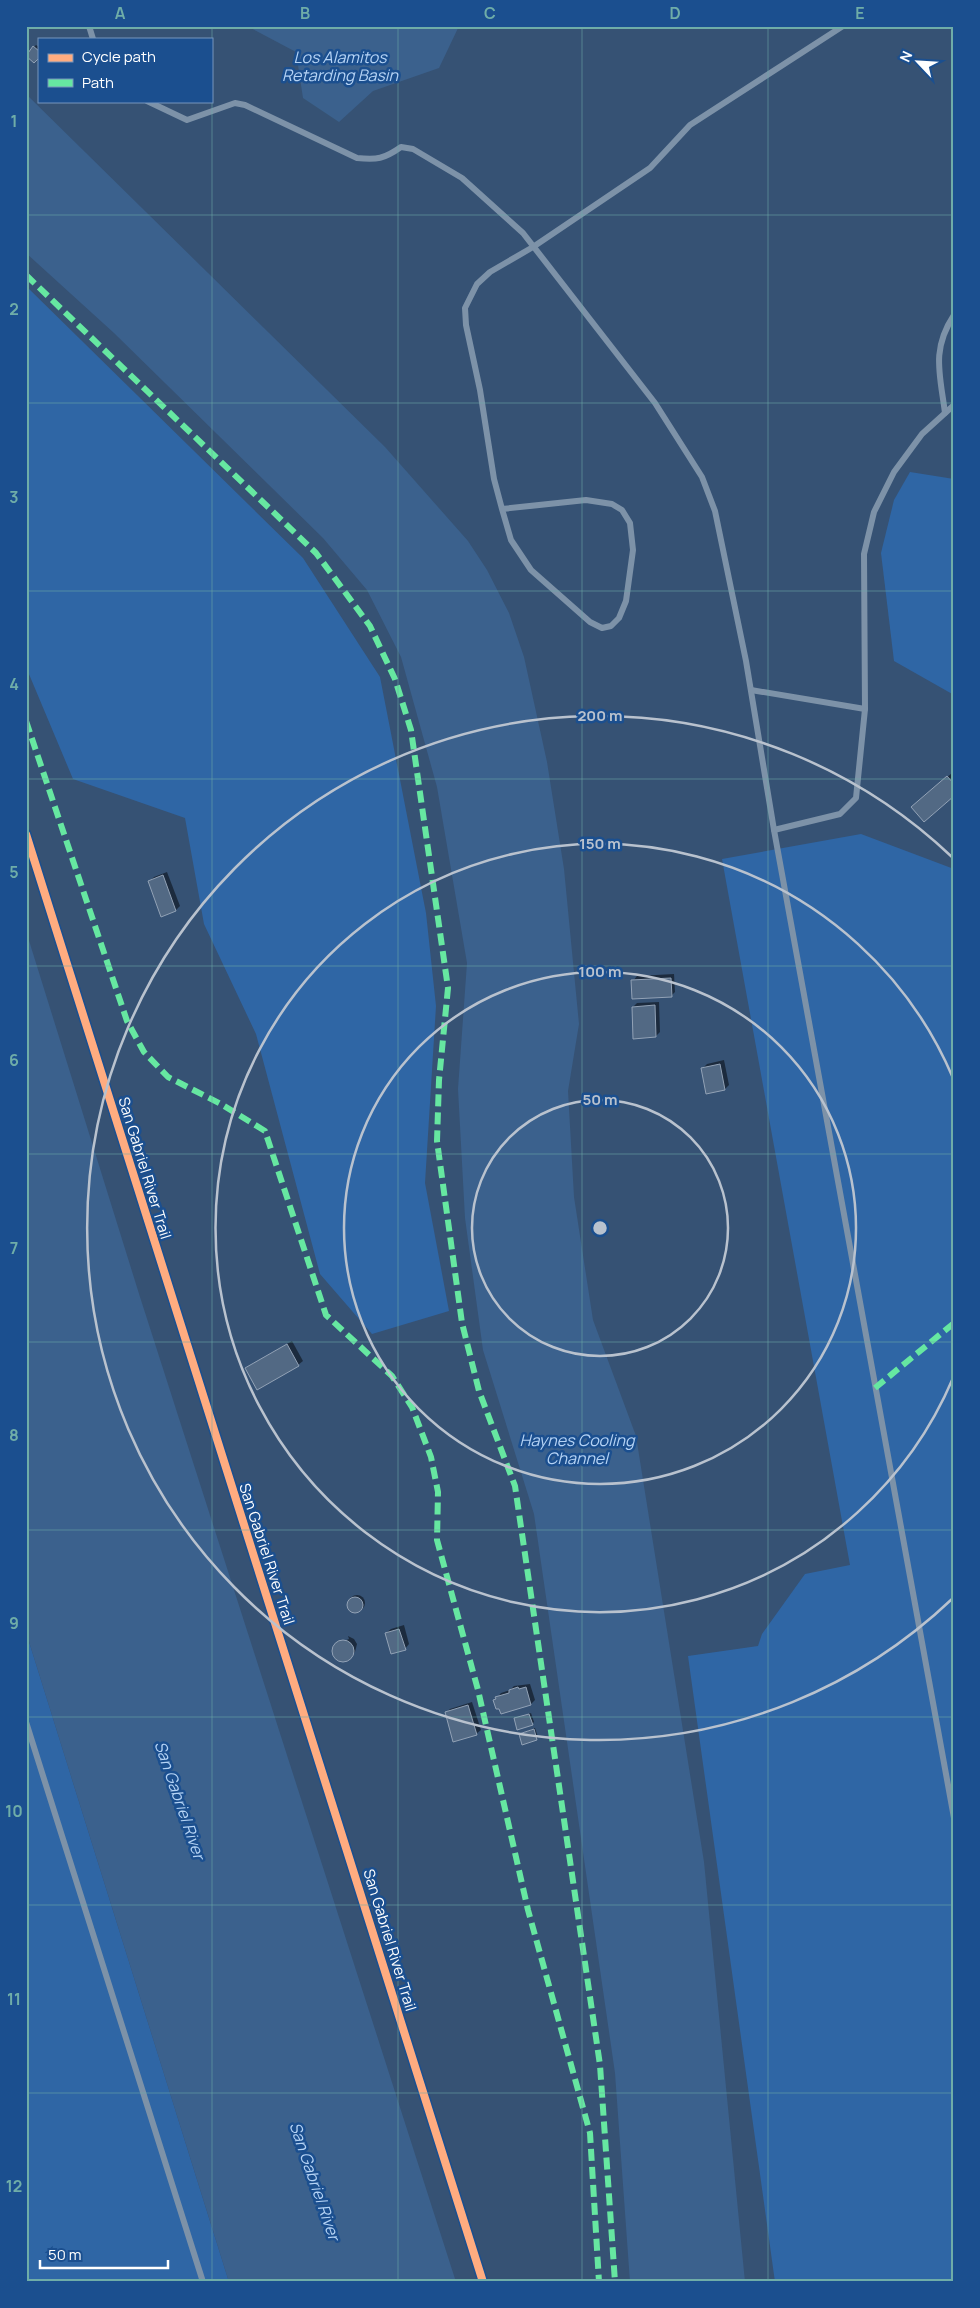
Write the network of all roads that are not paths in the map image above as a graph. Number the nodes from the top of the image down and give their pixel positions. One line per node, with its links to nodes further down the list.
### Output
1 (89, 26): 3 (lane)
2 (843, 26): 5 (lane)
3 (93, 38)
4 (149, 102): 5 (lane)
5 (534, 247): 9 (lane); 10 (lane)
6 (954, 315): 8 (lane)
7 (954, 405): 8 (lane)
8 (946, 412): 11 (lane)
9 (502, 508): 9 (lane)
10 (751, 690): 11 (lane); 12 (lane)
11 (865, 709): 12 (lane)
12 (774, 830): 14 (lane)
13 (26, 1722): 15 (lane)
14 (954, 1818)
15 (203, 2282)

